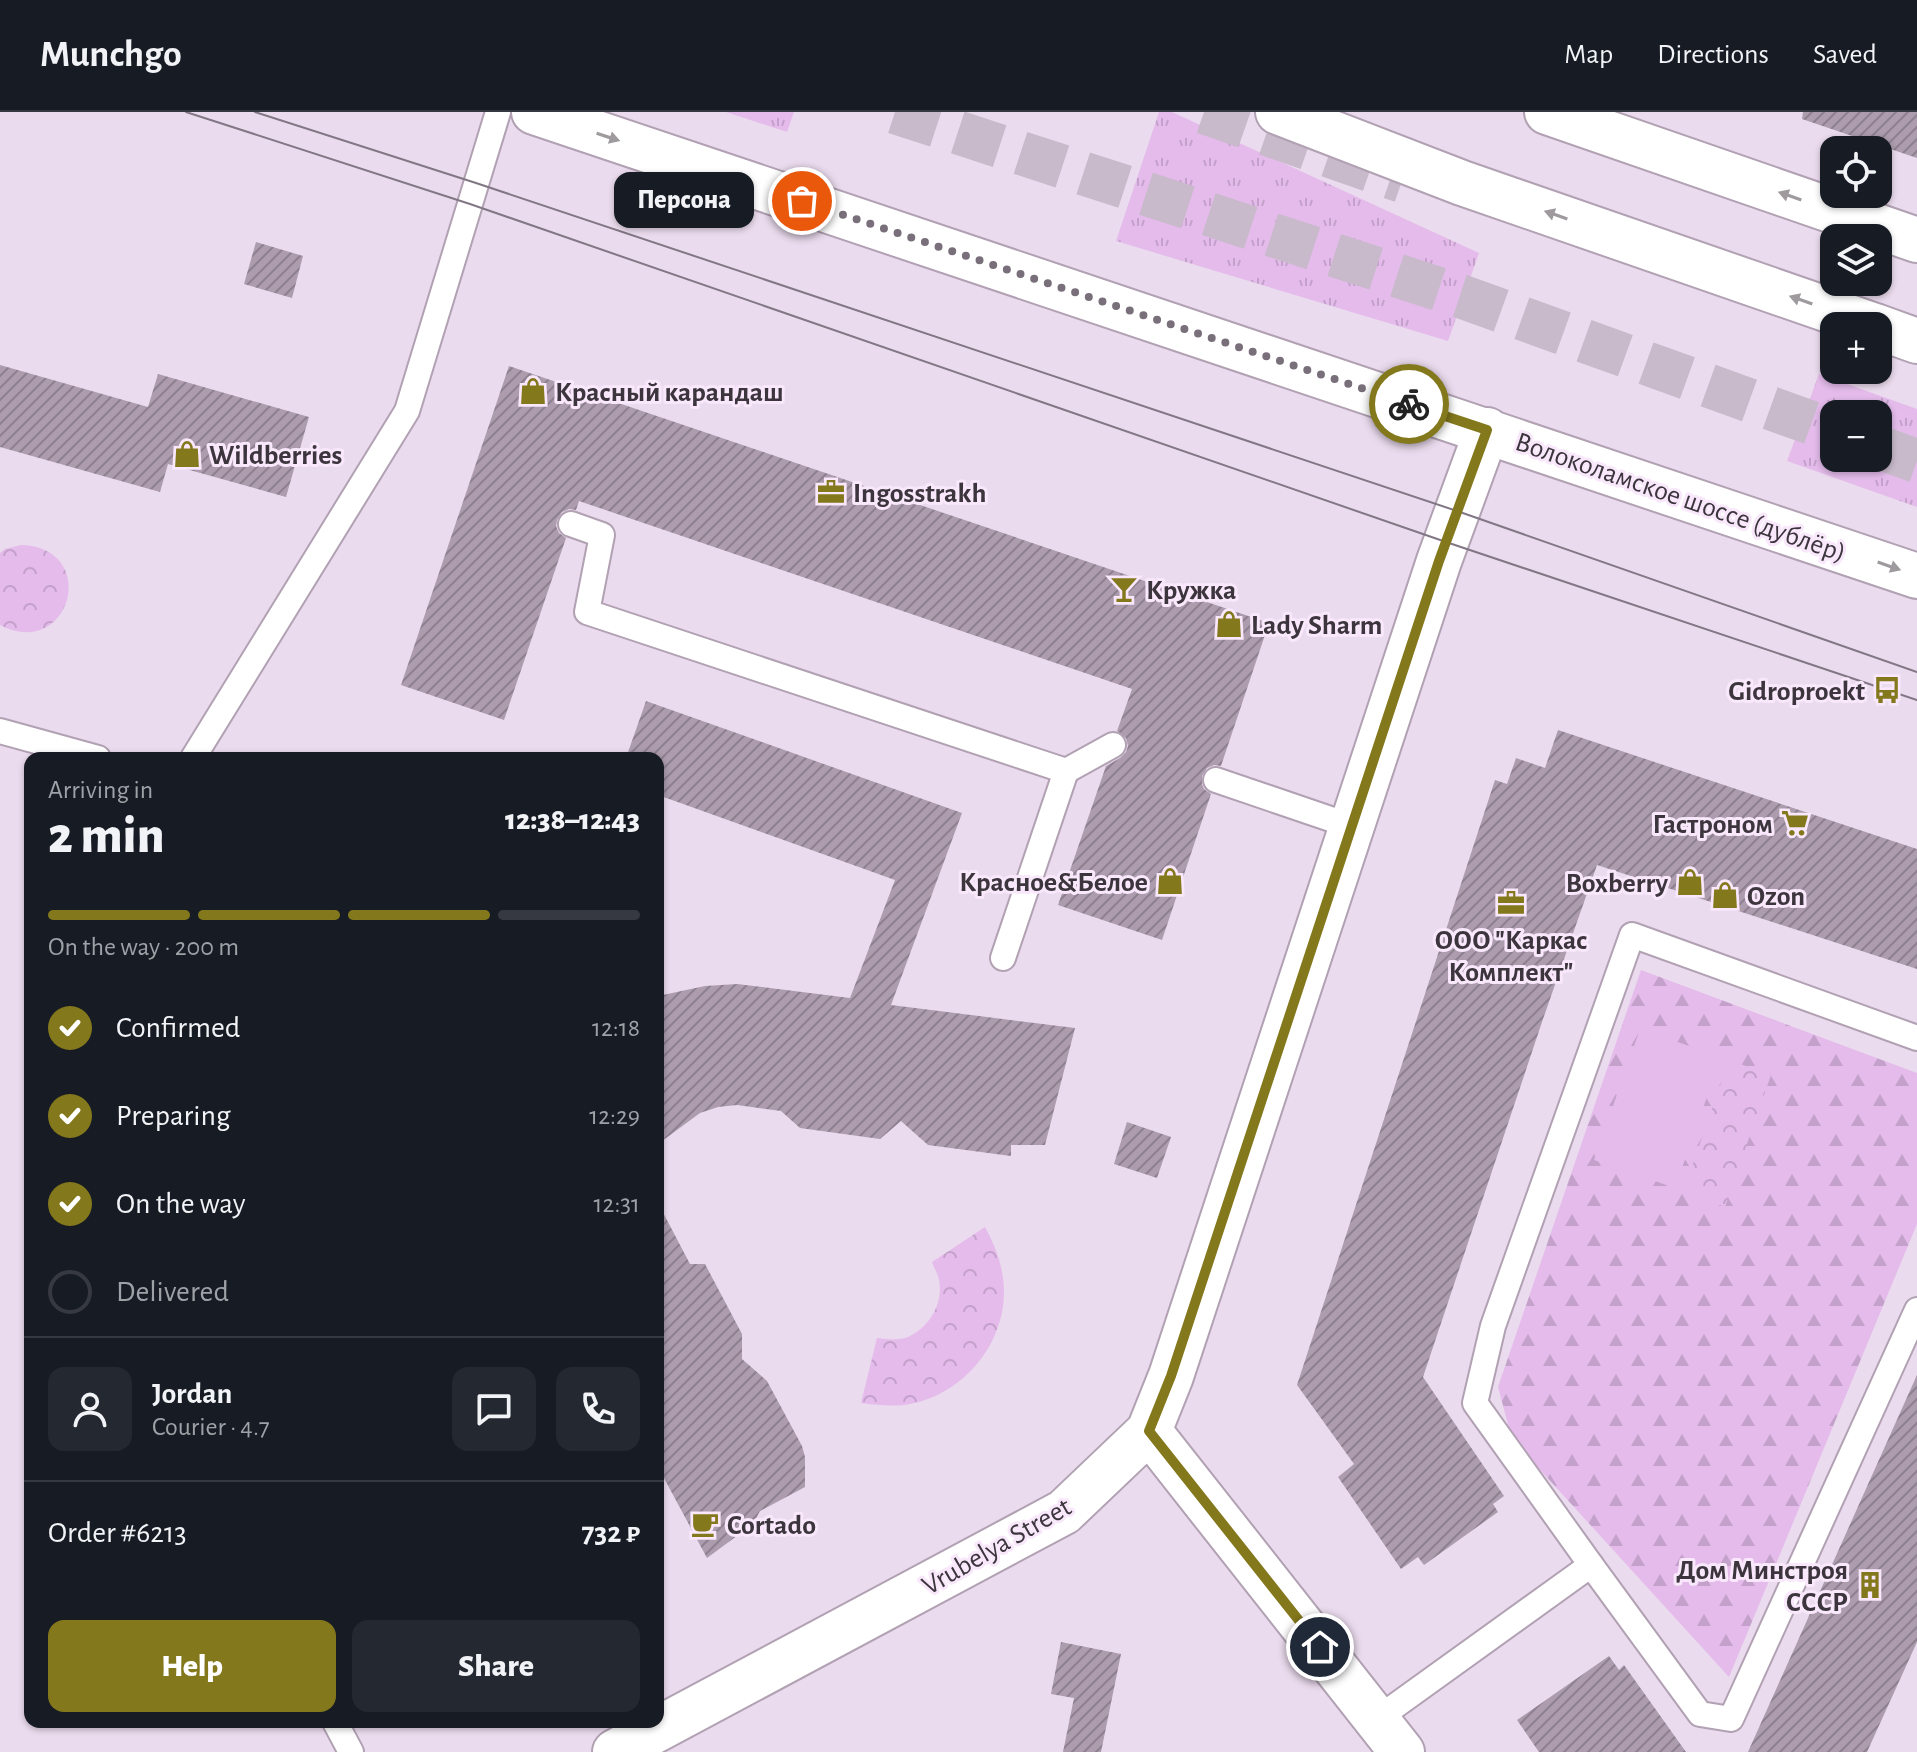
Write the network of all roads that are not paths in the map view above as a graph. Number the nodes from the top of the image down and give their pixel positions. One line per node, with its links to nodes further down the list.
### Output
1 (498, 112): 15 (lane)
2 (534, 112): 9 (main road, Волоколамское шоссе (дублёр), one-way to 9)
3 (1278, 112): 6 (main road, one-way to 3)
4 (1548, 112): 5 (main road, one-way to 4)
5 (1917, 240)
6 (1835, 312)
7 (1892, 332): 8 (main road)
8 (1917, 341)
9 (1487, 430): 11 (main road, Волоколамское шоссе (дублёр), one-way to 11); 18 (main road, Vrubelya Street)
10 (571, 524): 16 (lane)
11 (1917, 576)
12 (0, 731): 14 (lane)
13 (1113, 745): 16 (lane)
14 (76, 752)
15 (197, 752)
16 (1066, 771): 19 (lane)
17 (1216, 780): 18 (lane)
18 (1351, 826): 22 (main road, Vrubelya Street)
19 (1003, 958)
20 (1917, 1038): 23 (lane)
21 (1917, 1310): 23 (lane)
22 (1149, 1431): 24 (main road, Vrubelya Street); 27 (main road)
23 (1591, 1565): 27 (lane)
24 (664, 1726)
25 (338, 1728): 28 (lane)
26 (660, 1728): 29 (main road, Vrubelya Street)
27 (1390, 1736)
28 (351, 1752)
29 (615, 1752)

